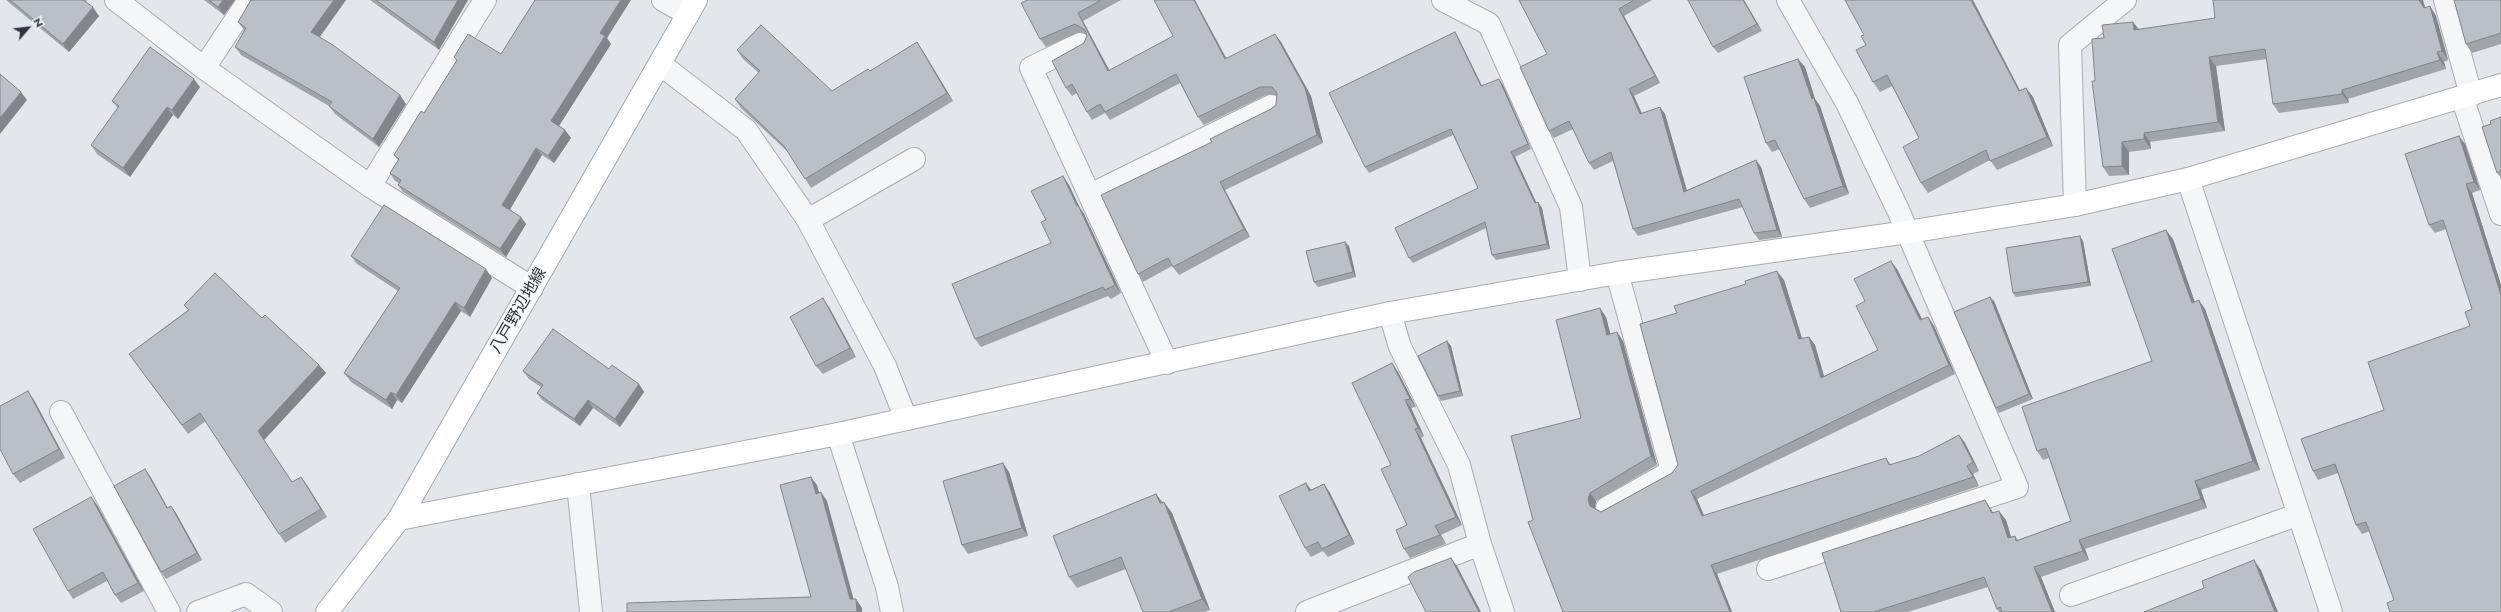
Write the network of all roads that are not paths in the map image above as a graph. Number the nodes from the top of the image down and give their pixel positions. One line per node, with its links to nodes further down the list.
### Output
1 (116, 0): 12 (street)
2 (249, 0): 12 (street)
3 (485, 0): 18 (street)
4 (663, 0): 9 (street)
5 (1443, 0): 25 (street)
6 (1788, 0): 23 (street)
7 (2125, 0): 20 (street)
8 (2445, 0): 14 (street)
9 (692, 7): 11 (street, 八戸野辺地線)
10 (1080, 44): 19 (street)
11 (660, 64): 22 (street); 26 (street, 八戸野辺地線)
12 (204, 68): 18 (street)
13 (2501, 85): 14 (street)
14 (2466, 96): 17 (street); 21 (street)
15 (1271, 106): 19 (street)
16 (914, 159): 22 (street)
17 (2188, 179): 20 (street); 34 (street)
18 (370, 186): 26 (street)
19 (1090, 195): 28 (street)
20 (2074, 205): 23 (street)
21 (2501, 214)
22 (808, 220): 30 (street)
23 (1908, 232): 24 (street); 37 (street)
24 (1617, 273): 25 (street); 33 (street)
25 (1580, 280): 27 (street)
26 (532, 288): 35 (street, 八戸野辺地線)
27 (1390, 313): 28 (street); 36 (street)
28 (1167, 363): 30 (street)
29 (61, 412): 39 (street)
30 (906, 419): 31 (street)
31 (838, 434): 32 (street); 44 (street)
32 (578, 484): 35 (street); 43 (street)
33 (1607, 508)
34 (2297, 515): 38 (street); 47 (street)
35 (399, 519): 42 (street, 八戸野辺地線)
36 (1480, 544): 45 (street); 46 (street)
37 (1768, 569)
38 (2071, 595)
39 (169, 612)
40 (198, 612): 41 (street)
41 (271, 612)
42 (327, 612)
43 (591, 612)
44 (892, 612)
45 (1307, 612)
46 (1503, 612)
47 (2331, 612)

